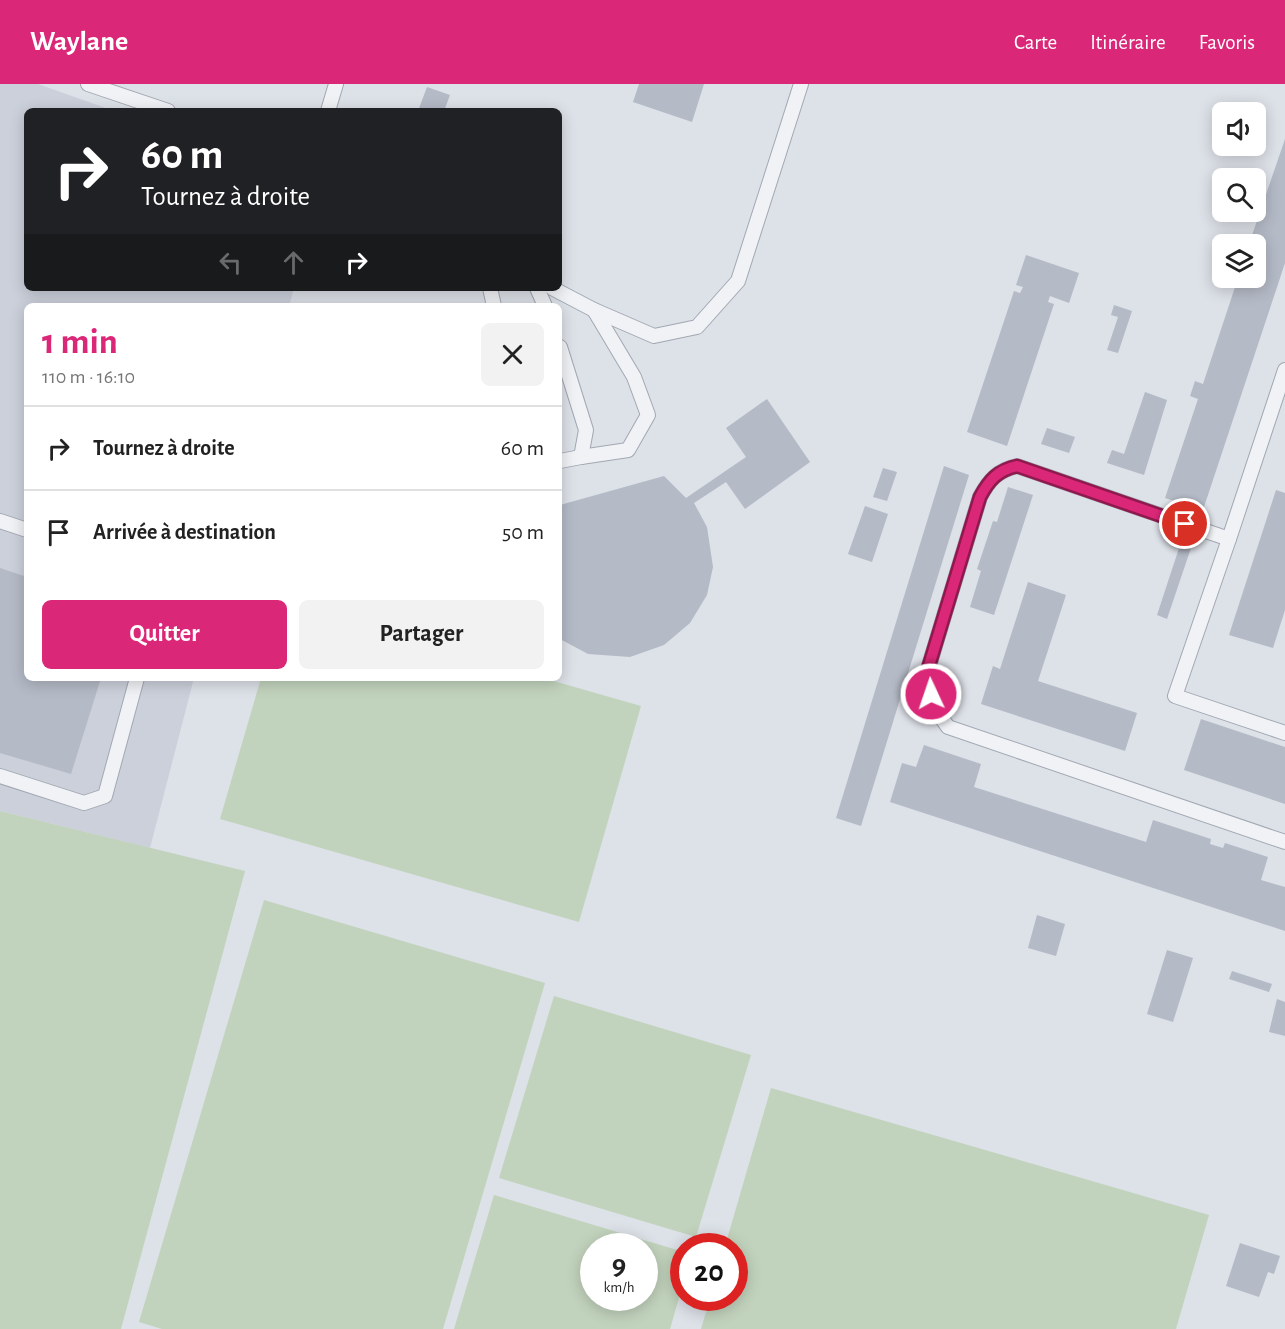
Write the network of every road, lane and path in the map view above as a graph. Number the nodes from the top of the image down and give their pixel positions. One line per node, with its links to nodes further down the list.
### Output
1 (88, 84): 4 (lane)
2 (336, 84): 5 (lane)
3 (801, 84): 7 (lane)
4 (159, 108)
5 (329, 108)
6 (558, 291): 7 (lane)
7 (594, 310): 11 (lane)
8 (562, 353): 11 (lane)
9 (1285, 370): 10 (lane)
10 (1282, 387): 15 (lane)
11 (581, 457): 12 (lane)
12 (562, 461)
13 (0, 521): 14 (lane)
14 (24, 529)
15 (1229, 539): 17 (lane); 19 (lane)
16 (136, 681): 18 (lane)
17 (1285, 733)
18 (0, 776)
19 (1285, 842)

